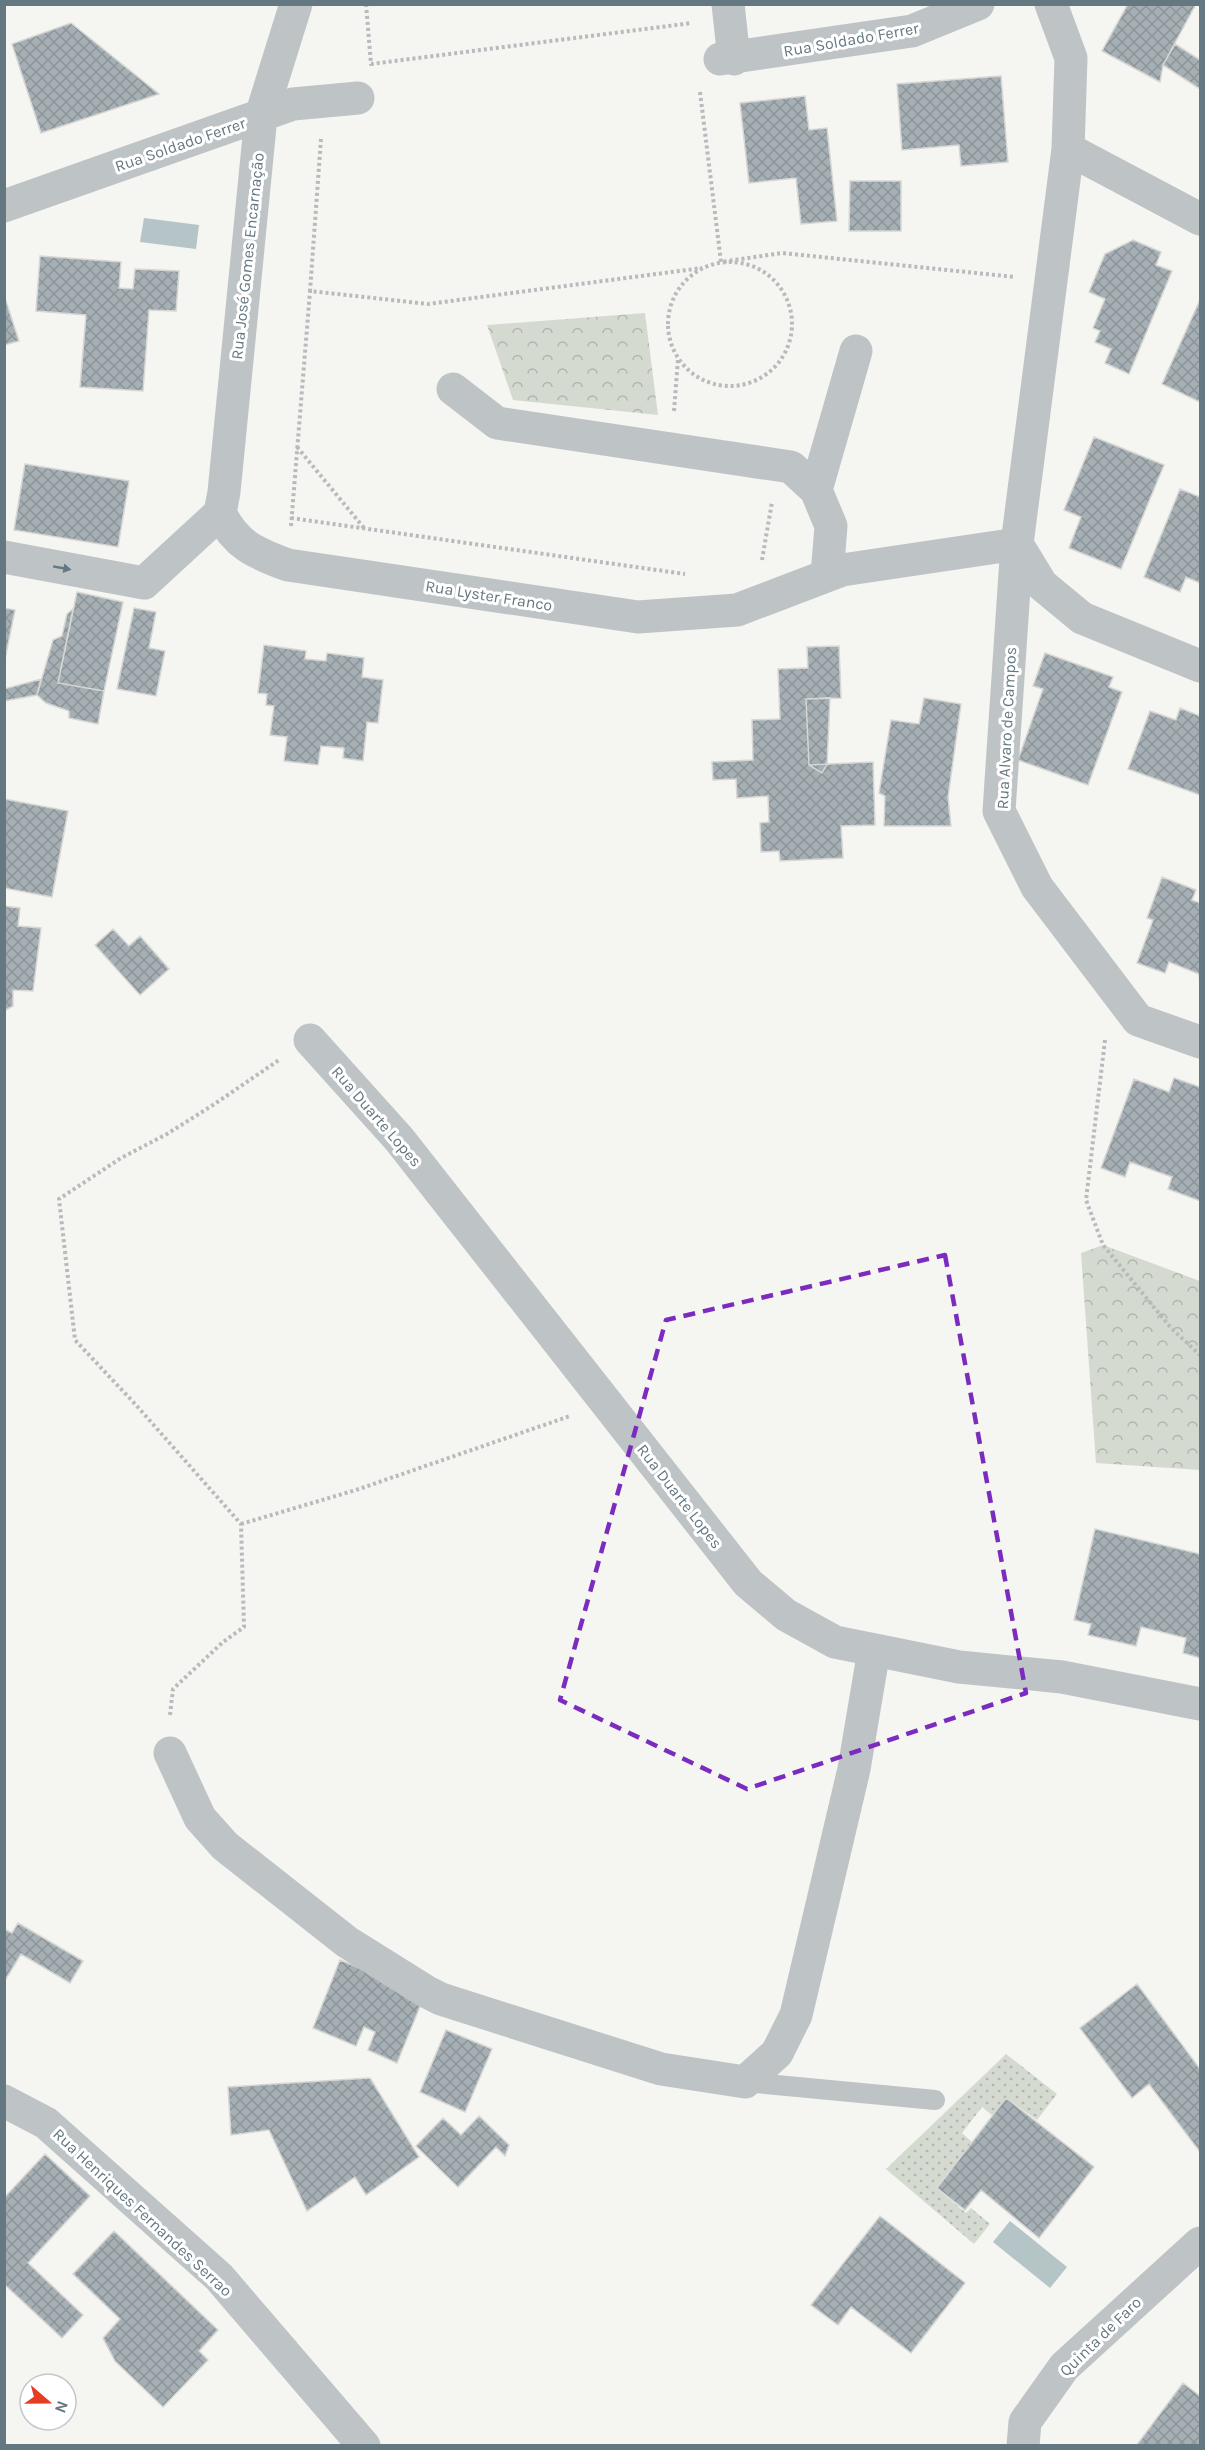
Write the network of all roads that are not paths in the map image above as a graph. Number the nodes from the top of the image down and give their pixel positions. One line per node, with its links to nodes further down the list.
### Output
1 (296, 4): 6 (street, Rua José Gomes Encarnação)
2 (978, 4): 4 (street, Rua Soldado Ferrer)
3 (1051, 4): 7 (street, Rua Alvaro de Campos)
4 (729, 12)
5 (358, 98): 6 (street, Rua Soldado Ferrer)
6 (261, 116): 8 (street, Rua Soldado Ferrer); 13 (street, Rua José Gomes Encarnação)
7 (1068, 149): 9 (street); 14 (street, Rua Alvaro de Campos)
8 (4, 206)
9 (1200, 219)
10 (856, 351): 12 (street)
11 (453, 389): 12 (street)
12 (816, 490): 16 (street)
13 (220, 513): 15 (street, one-way to 13); 16 (street, Rua Lyster Franco)
14 (1017, 544): 16 (street, Rua Lyster Franco); 17 (street); 19 (street, Rua Alvaro de Campos)
15 (4, 557)
16 (827, 575)
17 (1200, 666)
18 (310, 1040): 20 (street, Rua Duarte Lopes)
19 (1200, 1042)
20 (874, 1650): 21 (street, Rua Duarte Lopes); 23 (street)
21 (1200, 1704)
22 (170, 1754): 23 (street)
23 (745, 2082): 24 (lane)
24 (935, 2100)
25 (4, 2101): 27 (street, Rua Henriques Fernandes Serrao)
26 (1200, 2242): 28 (street, Quinta de Faro)
27 (364, 2445)
28 (1023, 2445)

